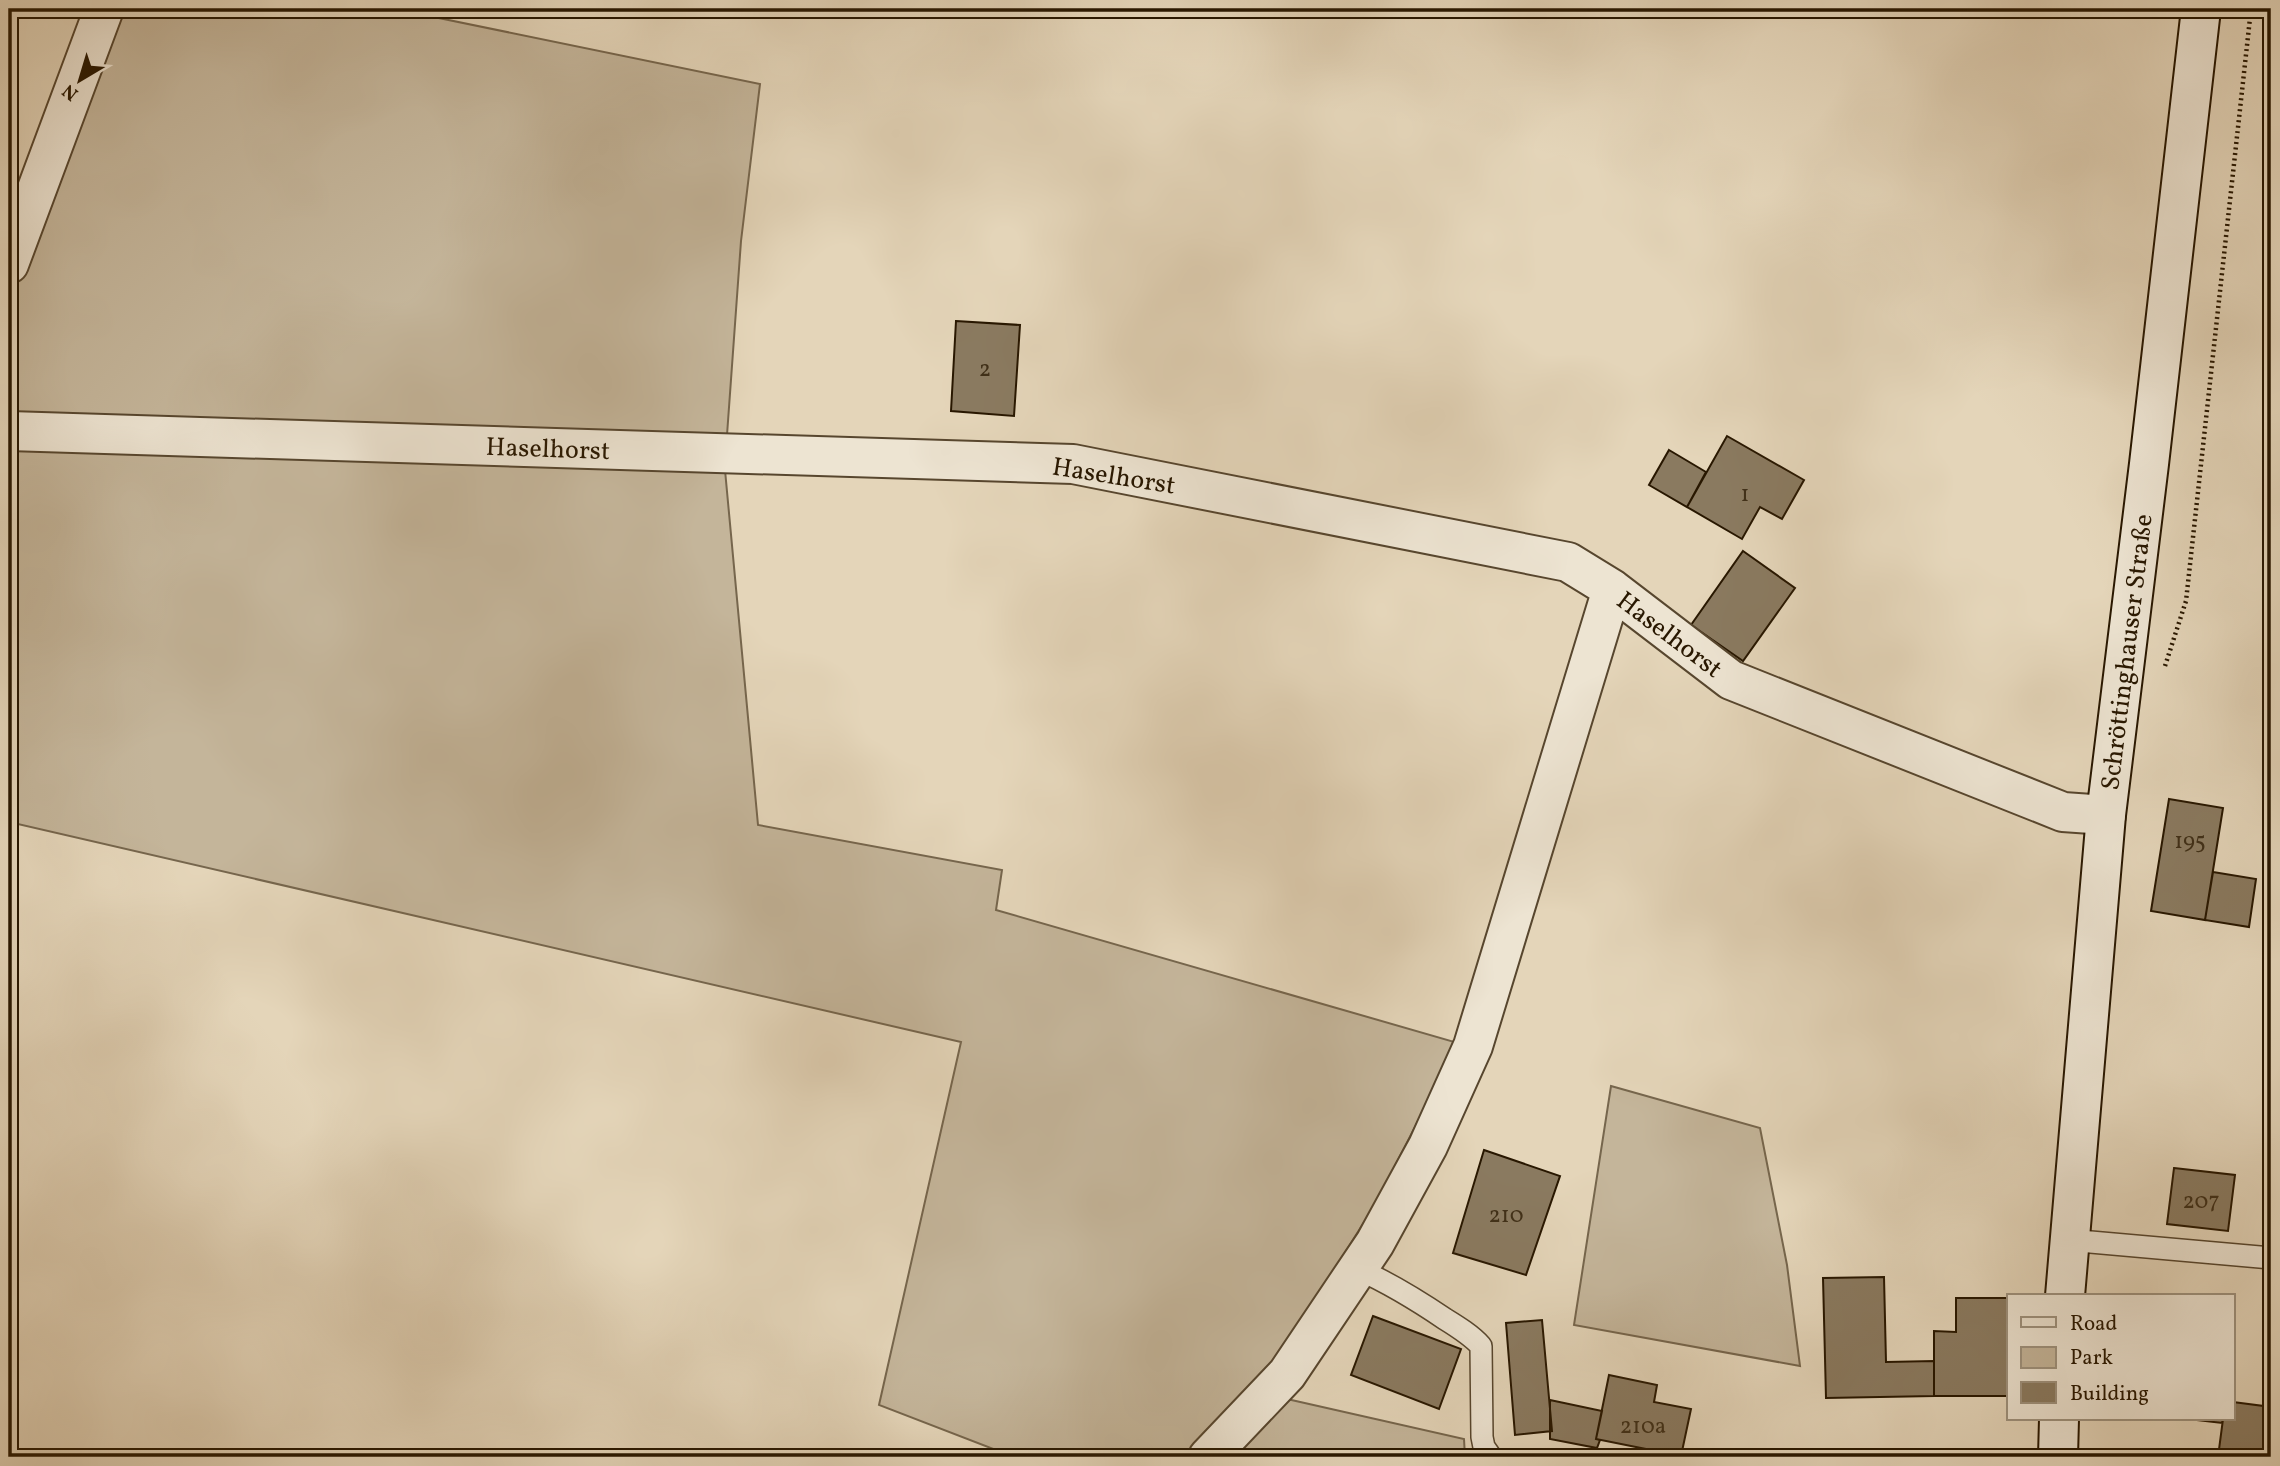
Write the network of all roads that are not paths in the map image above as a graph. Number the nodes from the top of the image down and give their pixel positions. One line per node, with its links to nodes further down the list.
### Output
1 (104, 9): 3 (street)
2 (2201, 9): 6 (street, Schröttinghauser Straße)
3 (9, 264)
4 (9, 431): 5 (street, Haselhorst)
5 (1612, 589): 6 (street, Haselhorst); 9 (street)
6 (2106, 816): 7 (street, Schröttinghauser Straße)
7 (2068, 1240): 8 (lane); 10 (street, Schröttinghauser Straße)
8 (2271, 1258)
9 (1358, 1269): 12 (street); 13 (lane)
10 (2065, 1294)
11 (2059, 1420): 14 (street)
12 (1208, 1457)
13 (1492, 1457)
14 (2058, 1457)

